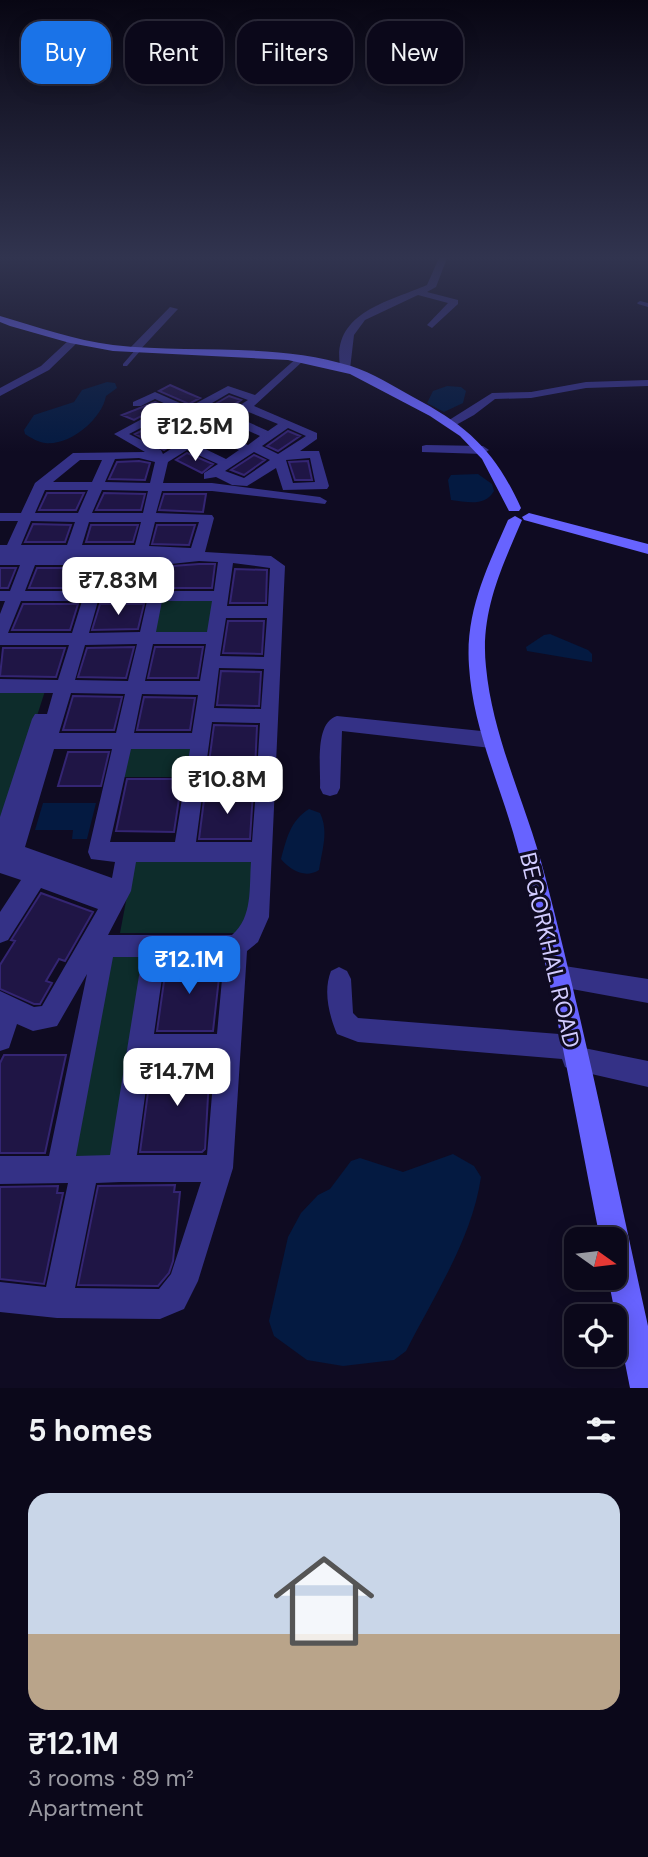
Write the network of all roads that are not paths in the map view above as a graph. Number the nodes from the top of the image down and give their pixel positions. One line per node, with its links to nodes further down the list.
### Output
1 (15, 323): 6 (street)
2 (161, 323): 7 (street)
3 (359, 323): 10 (street)
4 (434, 323): 5 (street)
5 (432, 325)
6 (74, 341): 7 (street); 13 (street)
7 (136, 350): 8 (street); 9 (lane)
8 (299, 359): 10 (street); 15 (street)
9 (125, 365)
10 (345, 369): 22 (street)
11 (0, 381): 13 (street)
12 (648, 383): 22 (street)
13 (13, 385): 14 (street)
14 (0, 393)
15 (257, 399): 18 (street); 19 (street)
16 (137, 404): 17 (street)
17 (177, 405): 19 (street); 23 (street)
18 (242, 407): 21 (street); 24 (street)
19 (192, 409): 21 (street); 25 (street)
20 (121, 417): 23 (street)
21 (224, 419): 26 (street); 27 (street); 29 (street)
22 (452, 422): 32 (street)
23 (140, 423): 25 (street); 36 (street)
24 (288, 424): 27 (street); 35 (street)
25 (159, 429): 29 (street)
26 (208, 431): 29 (street); 30 (street)
27 (270, 436): 30 (street)
28 (105, 438): 33 (street)
29 (185, 443): 36 (street); 40 (street)
30 (251, 449): 35 (street); 40 (street)
31 (426, 449): 32 (street)
32 (483, 450): 42 (street)
33 (139, 454): 34 (street); 36 (street)
34 (110, 456): 37 (street); 38 (street)
35 (283, 457): 40 (street)
36 (160, 458): 39 (street)
37 (97, 485): 38 (street); 39 (street); 46 (street)
38 (40, 486): 44 (street)
39 (152, 486): 40 (street); 45 (street)
40 (213, 489): 41 (street); 45 (street); 53 (street)
41 (320, 501)
42 (519, 515): 48 (street); 74 (street, BEGORKHAL ROAD)
43 (0, 517): 44 (street)
44 (25, 517): 46 (street); 49 (street)
45 (145, 517): 46 (street); 52 (street)
46 (83, 518): 47 (street)
47 (73, 550): 50 (street); 51 (street)
48 (648, 550)
49 (4, 553): 50 (street)
50 (32, 555): 51 (street); 56 (street)
51 (99, 555): 52 (street); 57 (street)
52 (134, 555): 53 (street); 55 (street)
53 (198, 555): 54 (street); 55 (street)
54 (226, 559): 59 (street); 60 (street)
55 (164, 560): 58 (street)
56 (7, 596): 57 (street); 61 (street)
57 (86, 596): 58 (street); 65 (street)
58 (156, 596): 59 (street); 62 (street)
59 (218, 604): 60 (street); 63 (street)
60 (277, 612): 67 (street)
61 (0, 633)
62 (146, 638): 63 (street); 65 (street); 70 (street)
63 (214, 638): 66 (street)
64 (0, 639): 65 (street)
65 (73, 639): 69 (street)
66 (210, 662): 67 (street); 71 (street)
67 (274, 663): 73 (street)
68 (0, 686): 69 (street)
69 (58, 687): 70 (street); 75 (street); 84 (street)
70 (135, 687): 71 (street); 76 (street)
71 (206, 688): 72 (street)
72 (203, 715): 73 (street); 77 (street)
73 (271, 716): 79 (street)
74 (491, 740): 80 (street); 91 (street, BEGORKHAL ROAD)
75 (47, 741): 76 (street); 84 (street)
76 (123, 741): 77 (street); 81 (street)
77 (199, 741): 78 (street)
78 (194, 781): 79 (street); 82 (street)
79 (267, 781): 83 (street)
80 (330, 788)
81 (127, 852): 82 (street); 86 (street)
82 (184, 852): 83 (street)
83 (262, 852): 90 (street)
84 (4, 854): 85 (street); 86 (street)
85 (36, 876): 86 (street); 87 (street)
86 (117, 898): 88 (street)
87 (0, 932)
88 (97, 946): 89 (street); 94 (street); 101 (street)
89 (155, 946): 90 (street); 97 (street)
90 (236, 946): 96 (street)
91 (558, 977): 93 (street); 98 (street, BEGORKHAL ROAD)
92 (339, 979): 98 (street)
93 (648, 991)
94 (4, 1005): 95 (street)
95 (0, 1039)
96 (228, 1046): 97 (street); 100 (street)
97 (139, 1047): 102 (street)
98 (573, 1053): 99 (street); 106 (street, BEGORKHAL ROAD)
99 (648, 1074)
100 (219, 1168): 102 (street); 105 (street)
101 (73, 1169): 102 (street); 103 (street); 105 (street)
102 (121, 1169)
103 (0, 1170)
104 (0, 1297): 105 (street)
105 (57, 1303)
106 (646, 1388)

